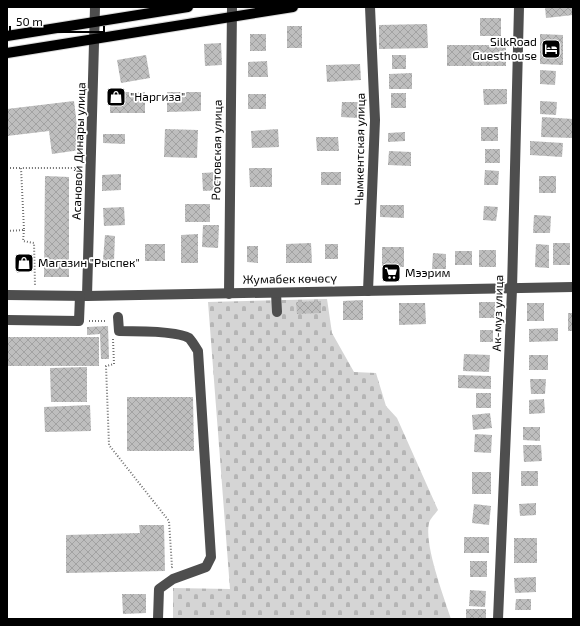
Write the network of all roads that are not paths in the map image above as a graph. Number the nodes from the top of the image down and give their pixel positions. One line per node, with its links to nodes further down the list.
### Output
1 (95, 7): 8 (street, Асановой Динары улица)
2 (188, 7): 6 (main road)
3 (293, 7): 7 (main road)
4 (370, 7): 14 (street, Чымкентская улица)
5 (519, 7): 13 (street, Ак-муз улица)
6 (163, 9): 8 (main road)
7 (232, 12): 10 (main road); 16 (street, Ростовская улица)
8 (95, 22): 9 (main road); 10 (street, Асановой Динары улица)
9 (7, 36)
10 (95, 39): 11 (main road); 18 (street, Асановой Динары улица)
11 (7, 53)
12 (573, 287): 13 (street, Жумабек көчөсү)
13 (512, 288): 14 (street, Жумабек көчөсү); 23 (street, Ак-муз улица)
14 (368, 291): 15 (street, Жумабек көчөсү)
15 (276, 293): 16 (street, Жумабек көчөсү); 19 (street)
16 (229, 294): 18 (street, Жумабек көчөсү)
17 (7, 295): 18 (street, Жумабек көчөсү)
18 (84, 296): 21 (street, Асановой Динары улица)
19 (277, 312)
20 (115, 319): 22 (street)
21 (7, 320)
22 (158, 619)
23 (498, 619)

